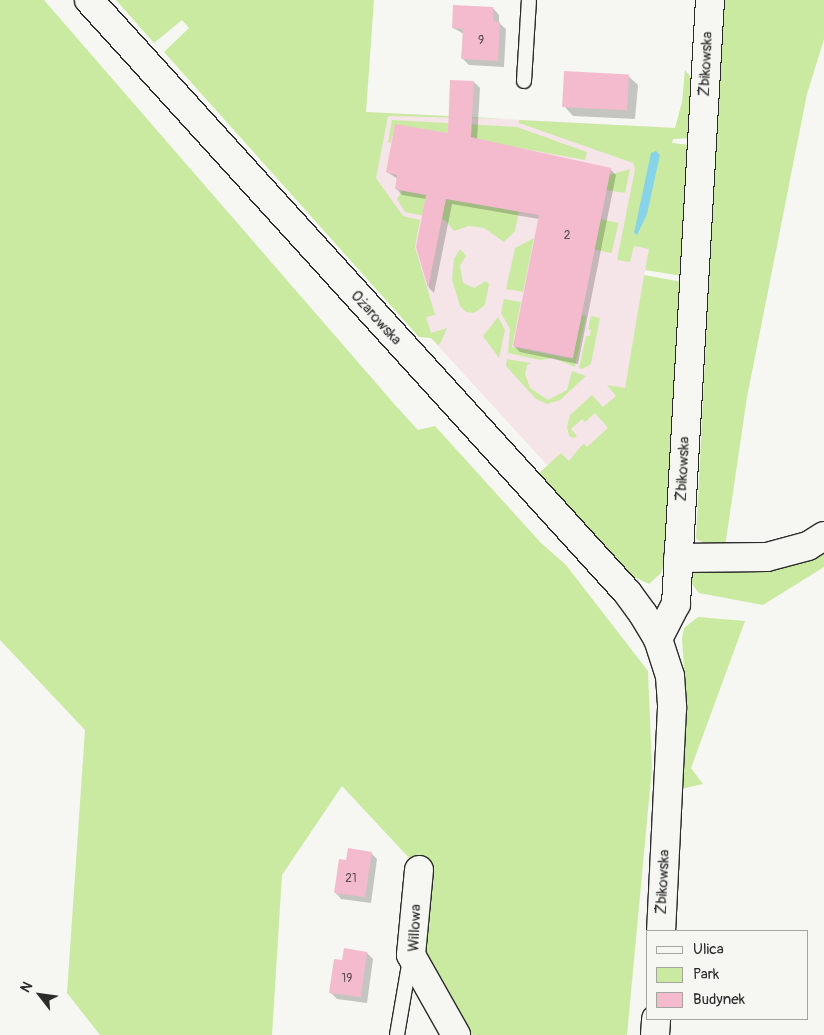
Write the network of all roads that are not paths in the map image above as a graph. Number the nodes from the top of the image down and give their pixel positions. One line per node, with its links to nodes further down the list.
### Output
1 (89, 0): 7 (main road, Ożarowska)
2 (529, 0): 4 (lane)
3 (710, 0): 6 (main road, Żbikowska)
4 (524, 81)
5 (824, 536): 6 (main road)
6 (678, 558): 7 (main road, Żbikowska)
7 (658, 639): 9 (main road, Żbikowska)
8 (420, 870): 10 (main road, Willowa)
9 (661, 930)
10 (411, 955): 12 (lane); 13 (main road, Willowa)
11 (656, 1020): 14 (main road)
12 (397, 1035)
13 (456, 1035)
14 (655, 1035)

